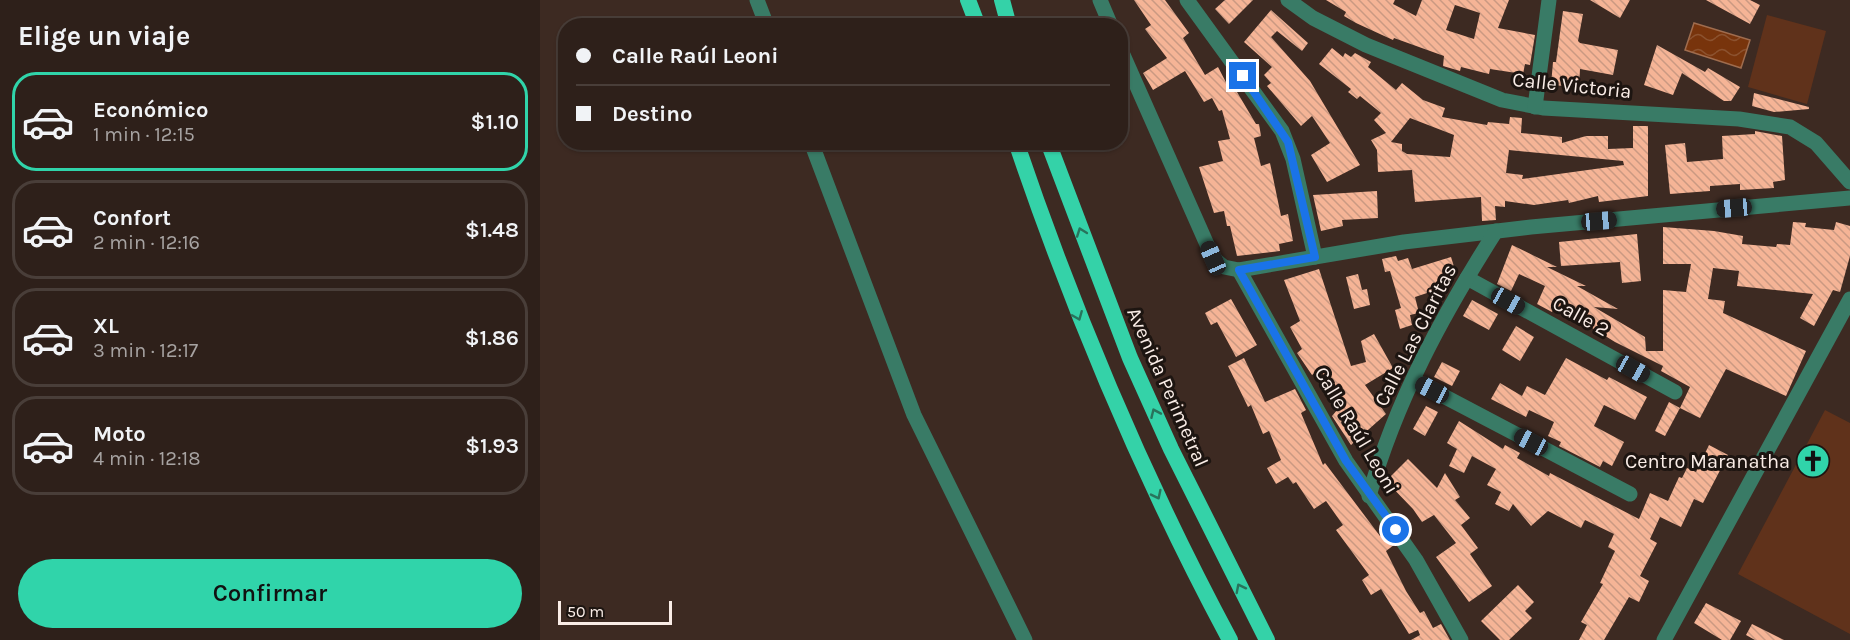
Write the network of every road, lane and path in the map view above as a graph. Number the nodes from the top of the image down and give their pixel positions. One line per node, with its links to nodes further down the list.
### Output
1 (757, 0): 9 (street)
2 (968, 0): 10 (highway)
3 (973, 0): 11 (highway)
4 (1002, 0): 12 (highway)
5 (1100, 0): 13 (street)
6 (1187, 0): 22 (street)
7 (1288, 0): 15 (street, Calle Victoria)
8 (1549, 0): 15 (street)
9 (763, 18)
10 (976, 18)
11 (977, 18)
12 (1007, 18)
13 (1108, 18)
14 (1128, 66): 23 (street)
15 (1535, 106): 19 (street, Calle Victoria)
16 (814, 150): 30 (street)
17 (1019, 150): 31 (highway, one-way to 31)
18 (1051, 150): 32 (highway, Avenida Perimetral, one-way to 18)
19 (1850, 182)
20 (1850, 198): 21 (street)
21 (1496, 231): 22 (street); 24 (street, Calle Las Claritas)
22 (1315, 257): 23 (street)
23 (1239, 270): 29 (street, Calle Raúl Leoni)
24 (1467, 278): 26 (street, Calle Las Claritas); 27 (street, Calle 2)
25 (1850, 299): 34 (street)
26 (1413, 380): 28 (street); 29 (street, Calle Las Claritas)
27 (1675, 392)
28 (1630, 494)
29 (1369, 496): 33 (street, Calle Raúl Leoni)
30 (1025, 640)
31 (1230, 640)
32 (1267, 640)
33 (1461, 640)
34 (1664, 640)

